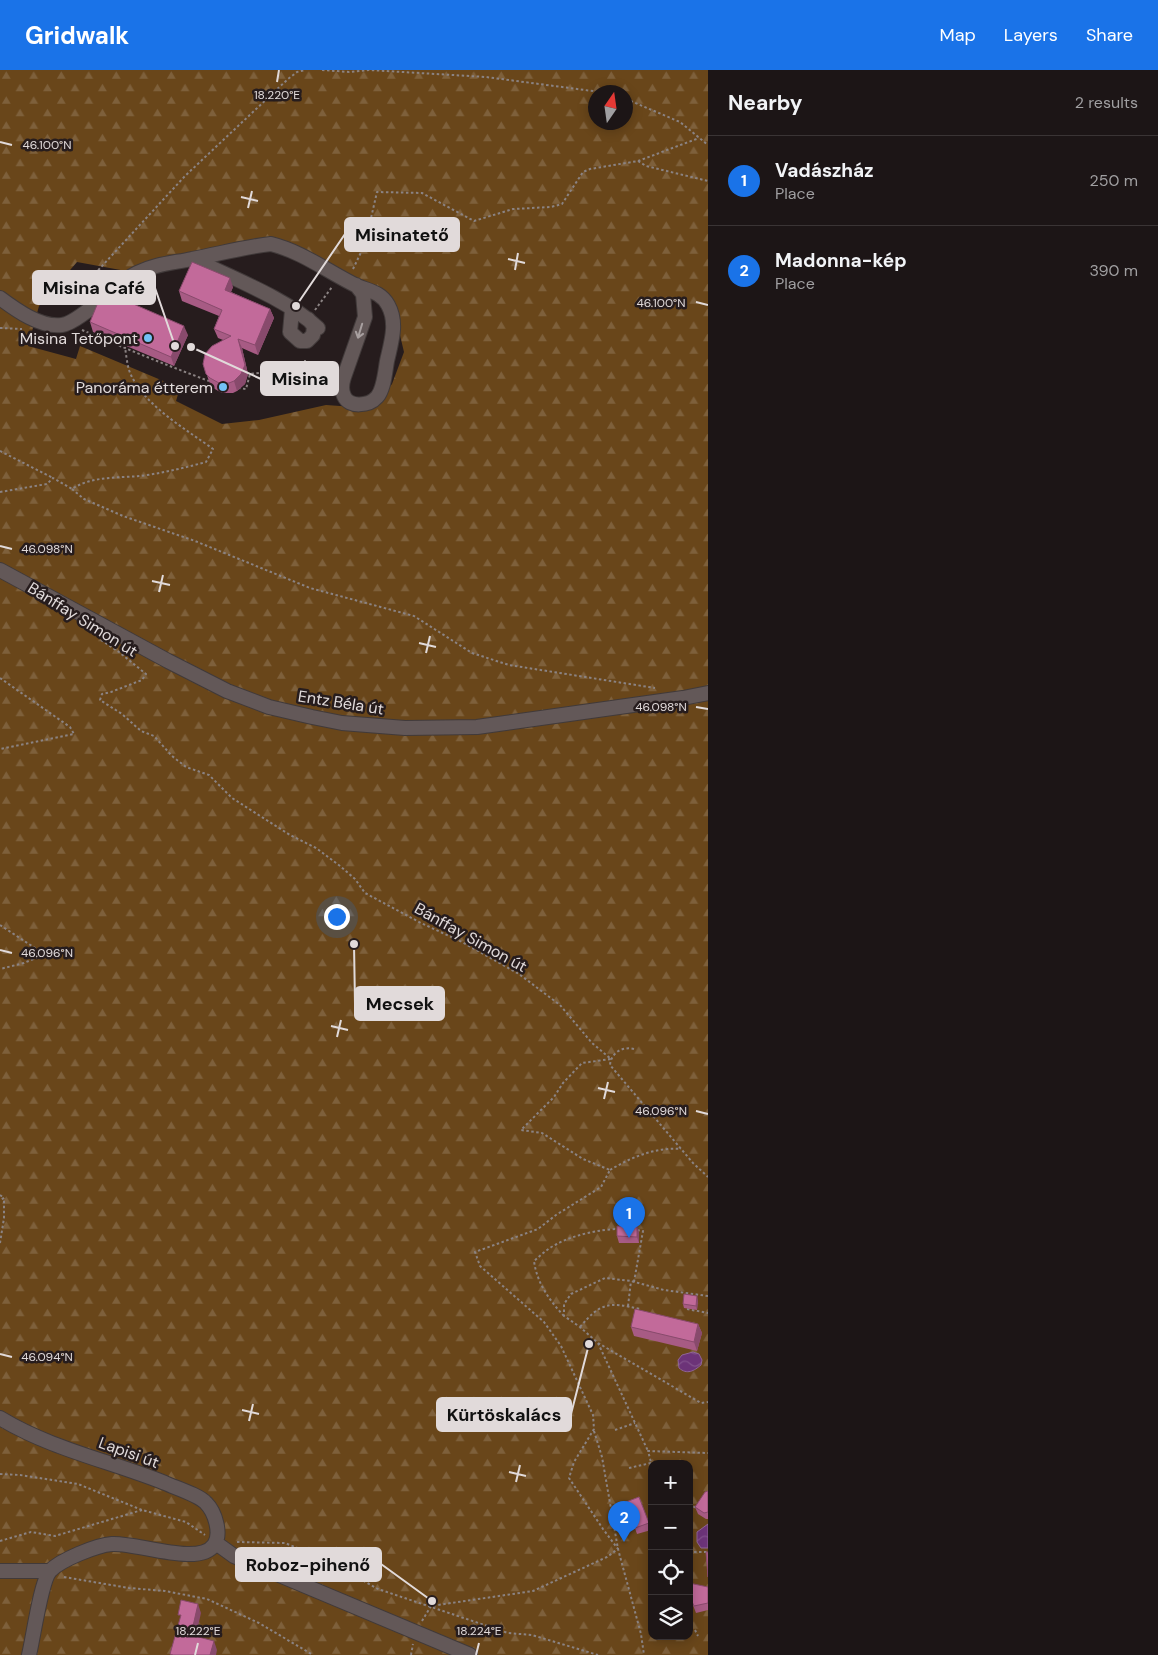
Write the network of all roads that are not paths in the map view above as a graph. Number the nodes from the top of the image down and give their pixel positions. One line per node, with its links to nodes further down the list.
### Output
1 (193, 259): 2 (street); 3 (street); 4 (street)
2 (352, 283): 2 (street, one-way to 2)
3 (0, 298)
4 (292, 310): 4 (street)
5 (0, 570): 6 (street, Entz Béla út)
6 (708, 693)
7 (0, 1418): 8 (street, Lapisi út)
8 (216, 1543): 10 (street); 12 (street)
9 (0, 1571): 10 (street)
10 (48, 1573): 11 (street)
11 (29, 1655)
12 (470, 1655)

